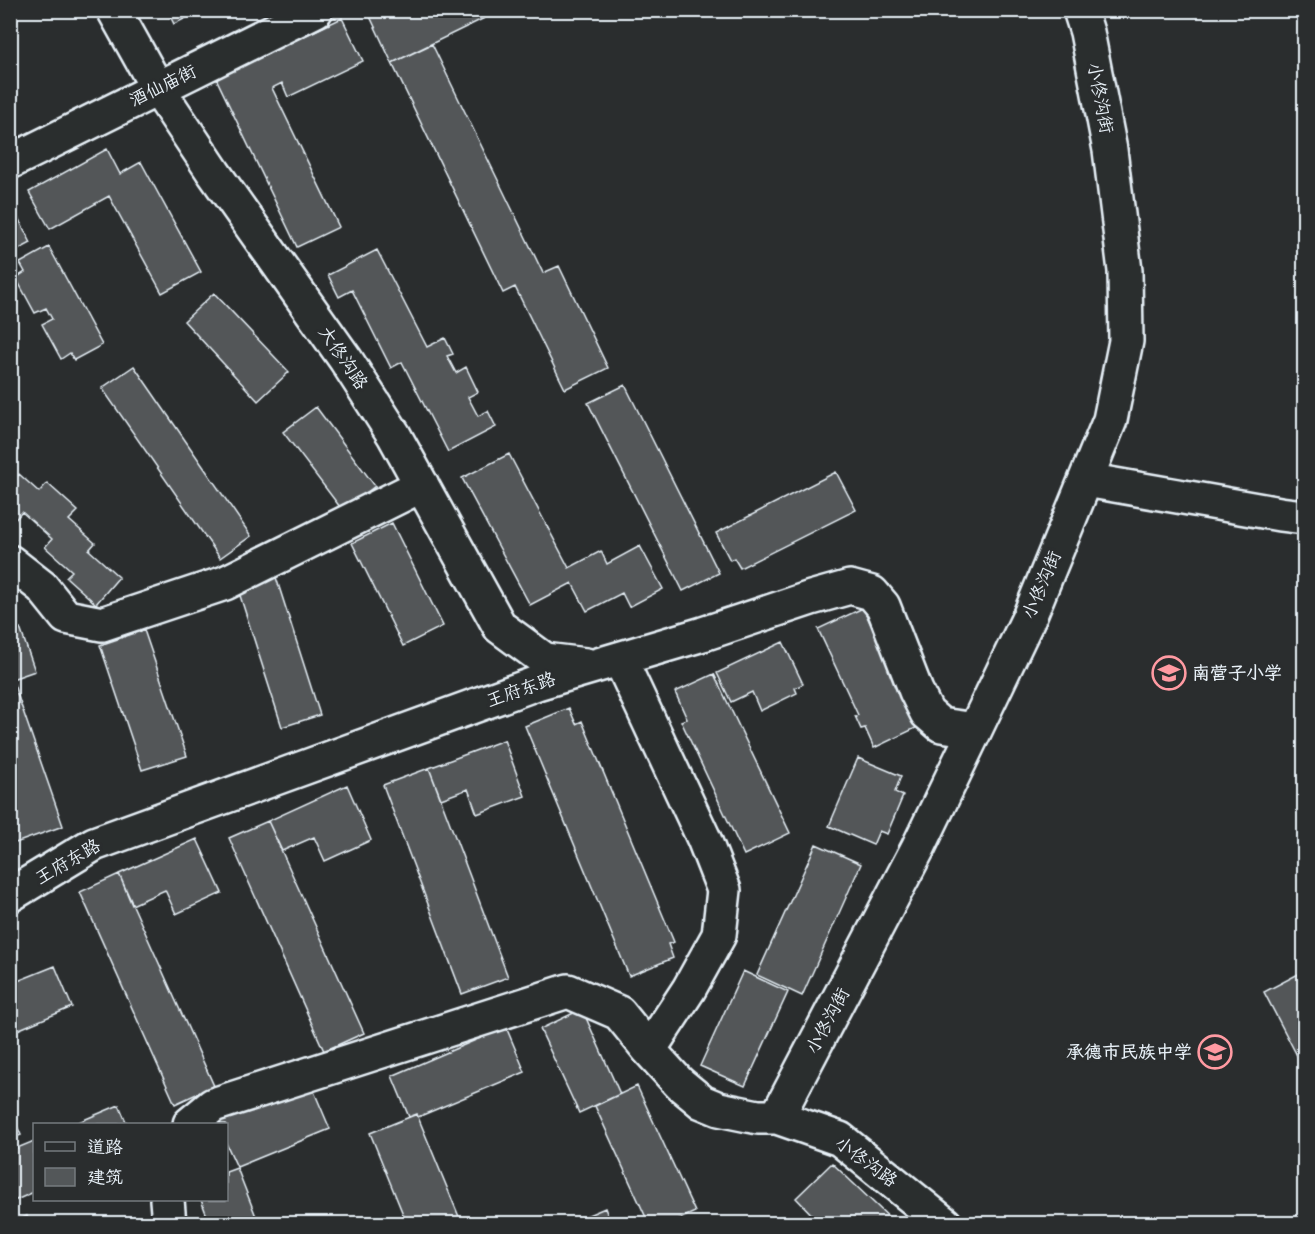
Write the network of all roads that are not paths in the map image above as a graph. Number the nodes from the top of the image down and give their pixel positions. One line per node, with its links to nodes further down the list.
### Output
1 (114, 10): 4 (street, 大佟沟路)
2 (316, 10): 4 (street, 酒仙庙街)
3 (1080, 10): 6 (street, 小佟沟街)
4 (158, 89): 5 (street, 酒仙庙街); 7 (street, 大佟沟路)
5 (10, 162)
6 (1086, 480): 8 (street); 11 (street, 小佟沟街)
7 (422, 485): 9 (street); 10 (street, 大佟沟路)
8 (1305, 517)
9 (10, 562)
10 (607, 662): 11 (street, 王府东路); 12 (street, 王府东路); 13 (street)
11 (975, 730): 14 (street, 小佟沟街)
12 (10, 895)
13 (649, 1050): 14 (street, 小佟沟路); 15 (street, 小佟沟路)
14 (777, 1117): 18 (street, 小佟沟路)
15 (192, 1123)
16 (167, 1201): 17 (street)
17 (169, 1224)
18 (945, 1224)

